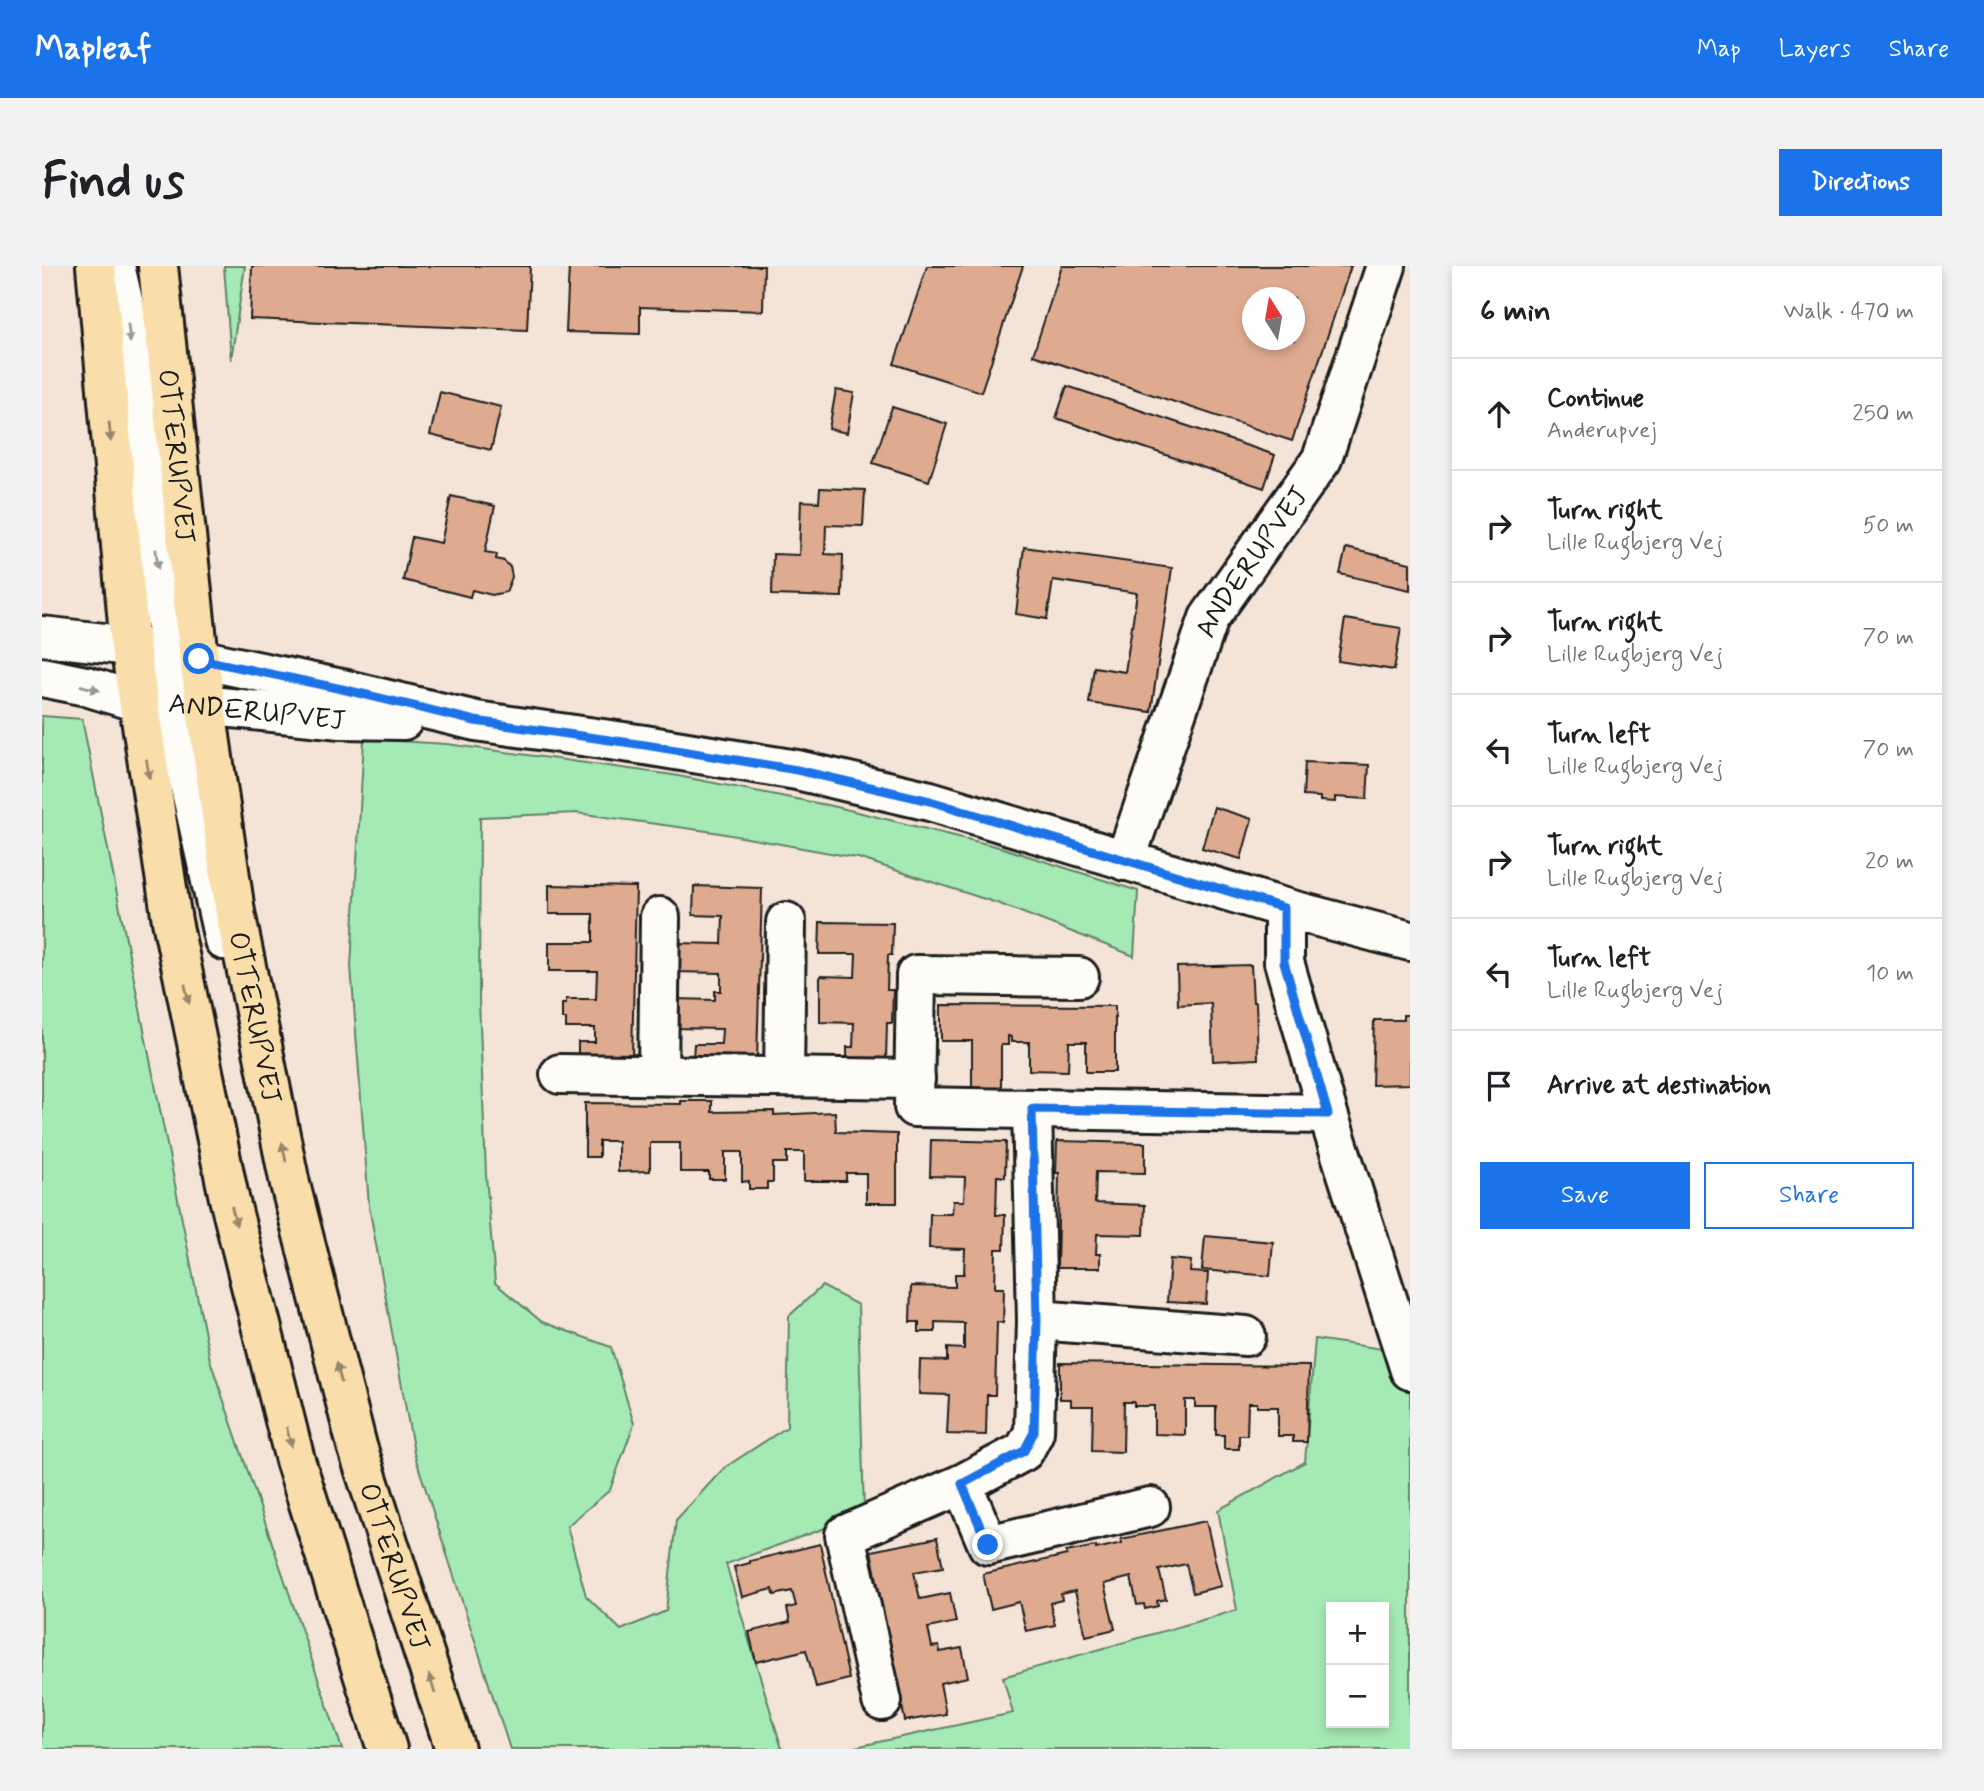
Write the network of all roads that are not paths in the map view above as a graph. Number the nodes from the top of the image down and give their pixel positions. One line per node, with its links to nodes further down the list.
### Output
1 (96, 266): 6 (main road, OTTERUPVEJ, one-way to 6)
2 (115, 266): 7 (street, one-way to 7)
3 (158, 266): 7 (main road, OTTERUPVEJ)
4 (1386, 266): 11 (street, ANDERUPVEJ)
5 (42, 636): 6 (street, ANDERUPVEJ)
6 (130, 646): 7 (street, ANDERUPVEJ); 9 (main road, OTTERUPVEJ)
7 (186, 657): 9 (main road, OTTERUPVEJ); 10 (street, ANDERUPVEJ)
8 (42, 677): 9 (street, ANDERUPVEJ, one-way to 9)
9 (172, 704): 10 (street, ANDERUPVEJ); 29 (main road, OTTERUPVEJ, one-way to 29); 30 (main road, OTTERUPVEJ, one-way to 9)
10 (475, 721): 11 (street, ANDERUPVEJ)
11 (1125, 861): 12 (street, ANDERUPVEJ)
12 (1284, 908): 15 (street, ANDERUPVEJ); 22 (street)
13 (660, 916): 18 (street)
14 (786, 922): 19 (street)
15 (1410, 941)
16 (1079, 977): 20 (street)
17 (560, 1074): 18 (street)
18 (658, 1075): 19 (street)
19 (784, 1077): 20 (street)
20 (915, 1079): 21 (street)
21 (1032, 1109): 22 (street); 23 (street)
22 (1328, 1114): 25 (street)
23 (1037, 1320): 24 (street); 26 (street)
24 (1246, 1336)
25 (1410, 1370)
26 (962, 1484): 27 (street); 28 (street)
27 (1150, 1507)
28 (882, 1701)
29 (387, 1749)
30 (454, 1749)

